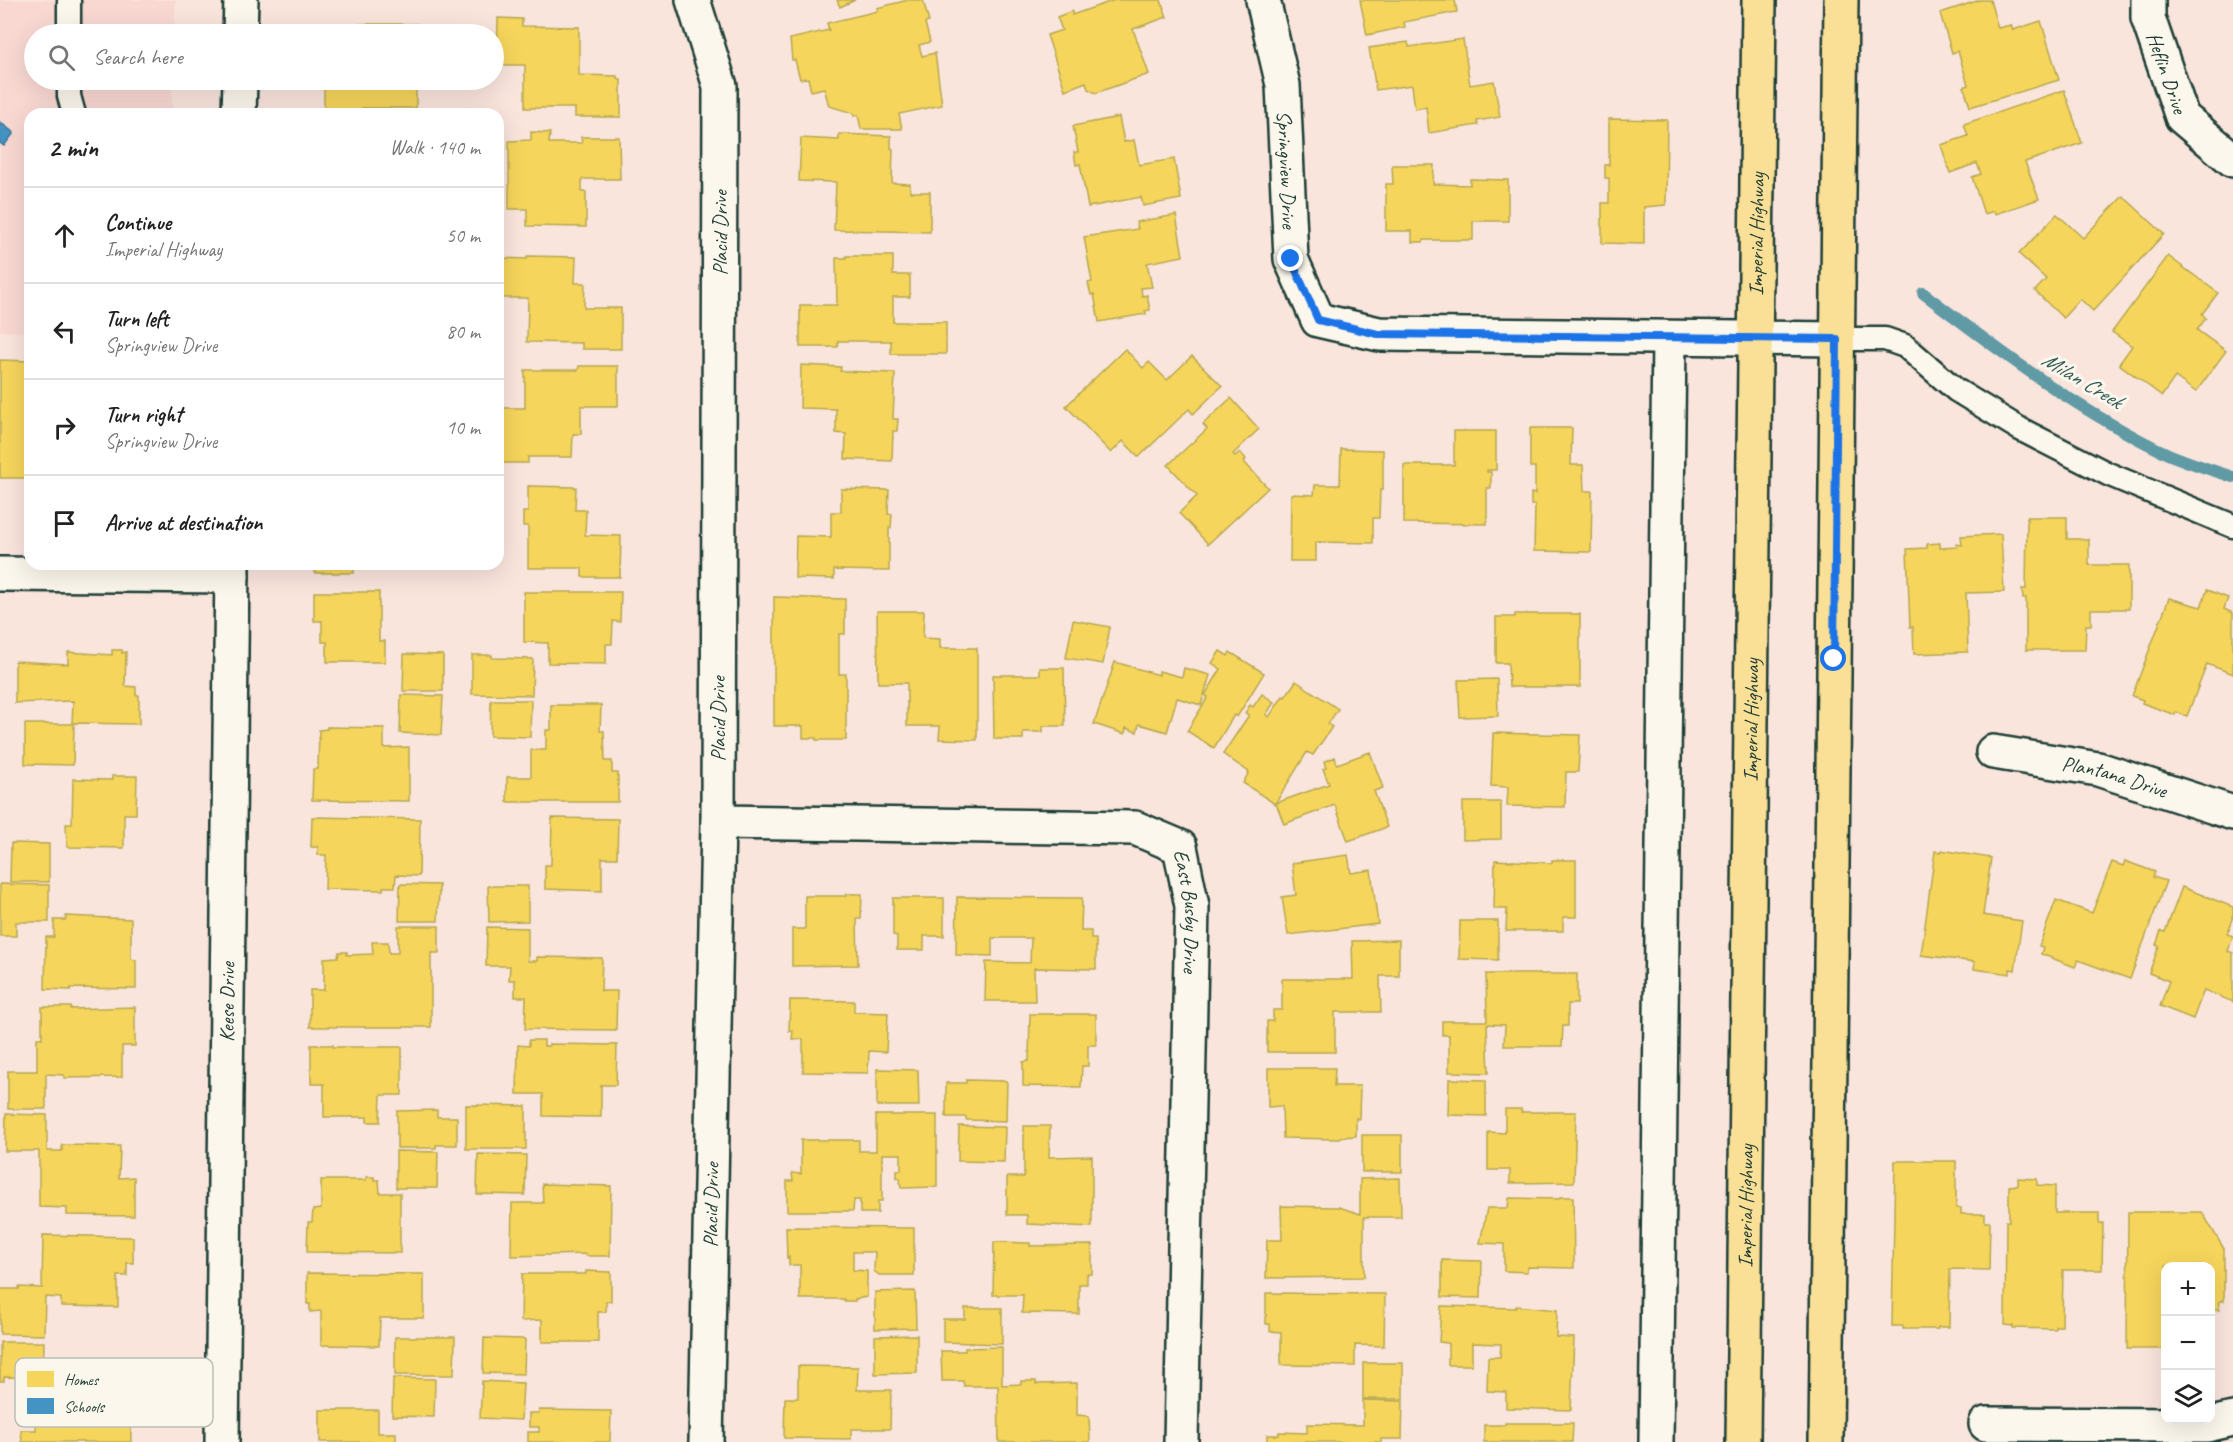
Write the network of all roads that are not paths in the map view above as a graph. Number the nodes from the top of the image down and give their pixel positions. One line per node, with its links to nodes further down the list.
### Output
1 (69, 0): 8 (lane)
2 (241, 0): 9 (street)
3 (693, 0): 23 (street, Placid Drive)
4 (1263, 0): 15 (street, Springview Drive)
5 (1760, 0): 16 (main road, Imperial Highway)
6 (1841, 0): 17 (main road)
7 (2148, 0): 14 (street, Heflin Drive)
8 (69, 24)
9 (240, 24)
10 (69, 90): 12 (lane)
11 (240, 90): 13 (street)
12 (72, 108)
13 (239, 108)
14 (2233, 160)
15 (1670, 338): 16 (street, Springview Drive); 29 (street)
16 (1756, 339): 17 (street, Springview Drive); 30 (main road, Imperial Highway)
17 (1837, 339): 18 (lane); 31 (main road)
18 (2233, 526)
19 (232, 570): 20 (street); 26 (street, Keese Drive)
20 (0, 574)
21 (1993, 752): 22 (street, Plantana Drive)
22 (2233, 813)
23 (718, 822): 27 (street, Placid Drive); 28 (street, East Busby Drive)
24 (2233, 1419): 25 (street)
25 (1986, 1424)
26 (222, 1442)
27 (706, 1442)
28 (1181, 1442)
29 (1656, 1442)
30 (1743, 1442)
31 (1826, 1442)

